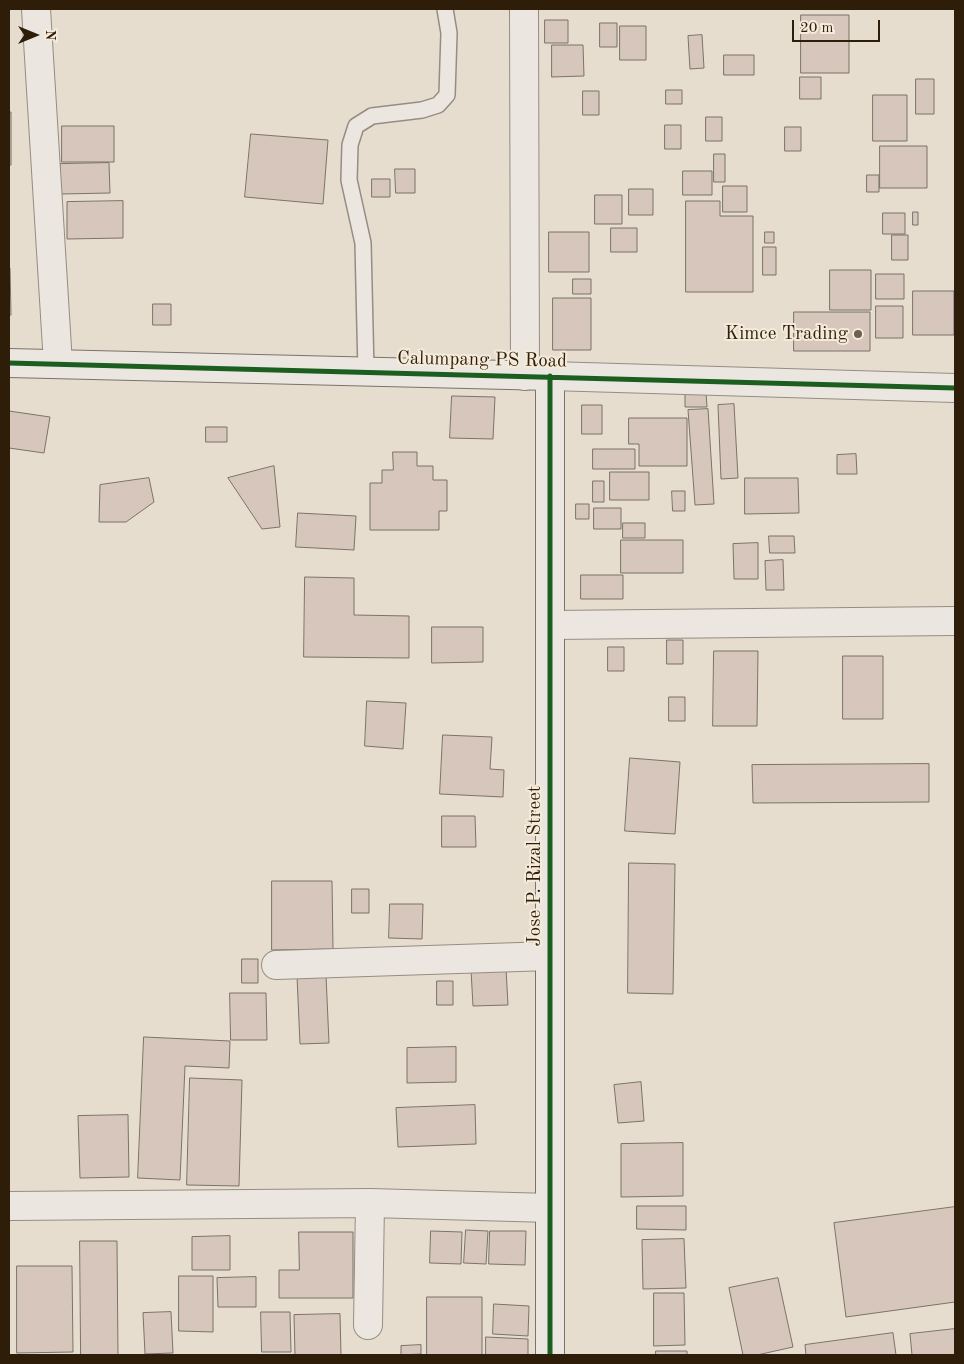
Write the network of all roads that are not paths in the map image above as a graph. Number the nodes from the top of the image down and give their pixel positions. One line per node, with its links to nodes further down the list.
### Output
1 (36, 9): 5 (street)
2 (445, 9): 6 (lane)
3 (524, 9): 7 (street, Jose P. Rizal Street)
4 (9, 363): 5 (street, Calumpang PS Road)
5 (58, 364): 6 (street, Calumpang PS Road)
6 (366, 372): 7 (street, Calumpang PS Road)
7 (538, 376): 8 (street, Calumpang PS Road); 10 (street, Jose P. Rizal Street)
8 (955, 388)
9 (955, 621): 10 (street)
10 (550, 625): 11 (street, Jose P. Rizal Street)
11 (550, 956): 12 (street); 15 (street, Jose P. Rizal Street)
12 (276, 965)
13 (370, 1203): 14 (street); 15 (street); 16 (street)
14 (9, 1206)
15 (550, 1208): 17 (street, Jose P. Rizal Street)
16 (368, 1325)
17 (550, 1355)

